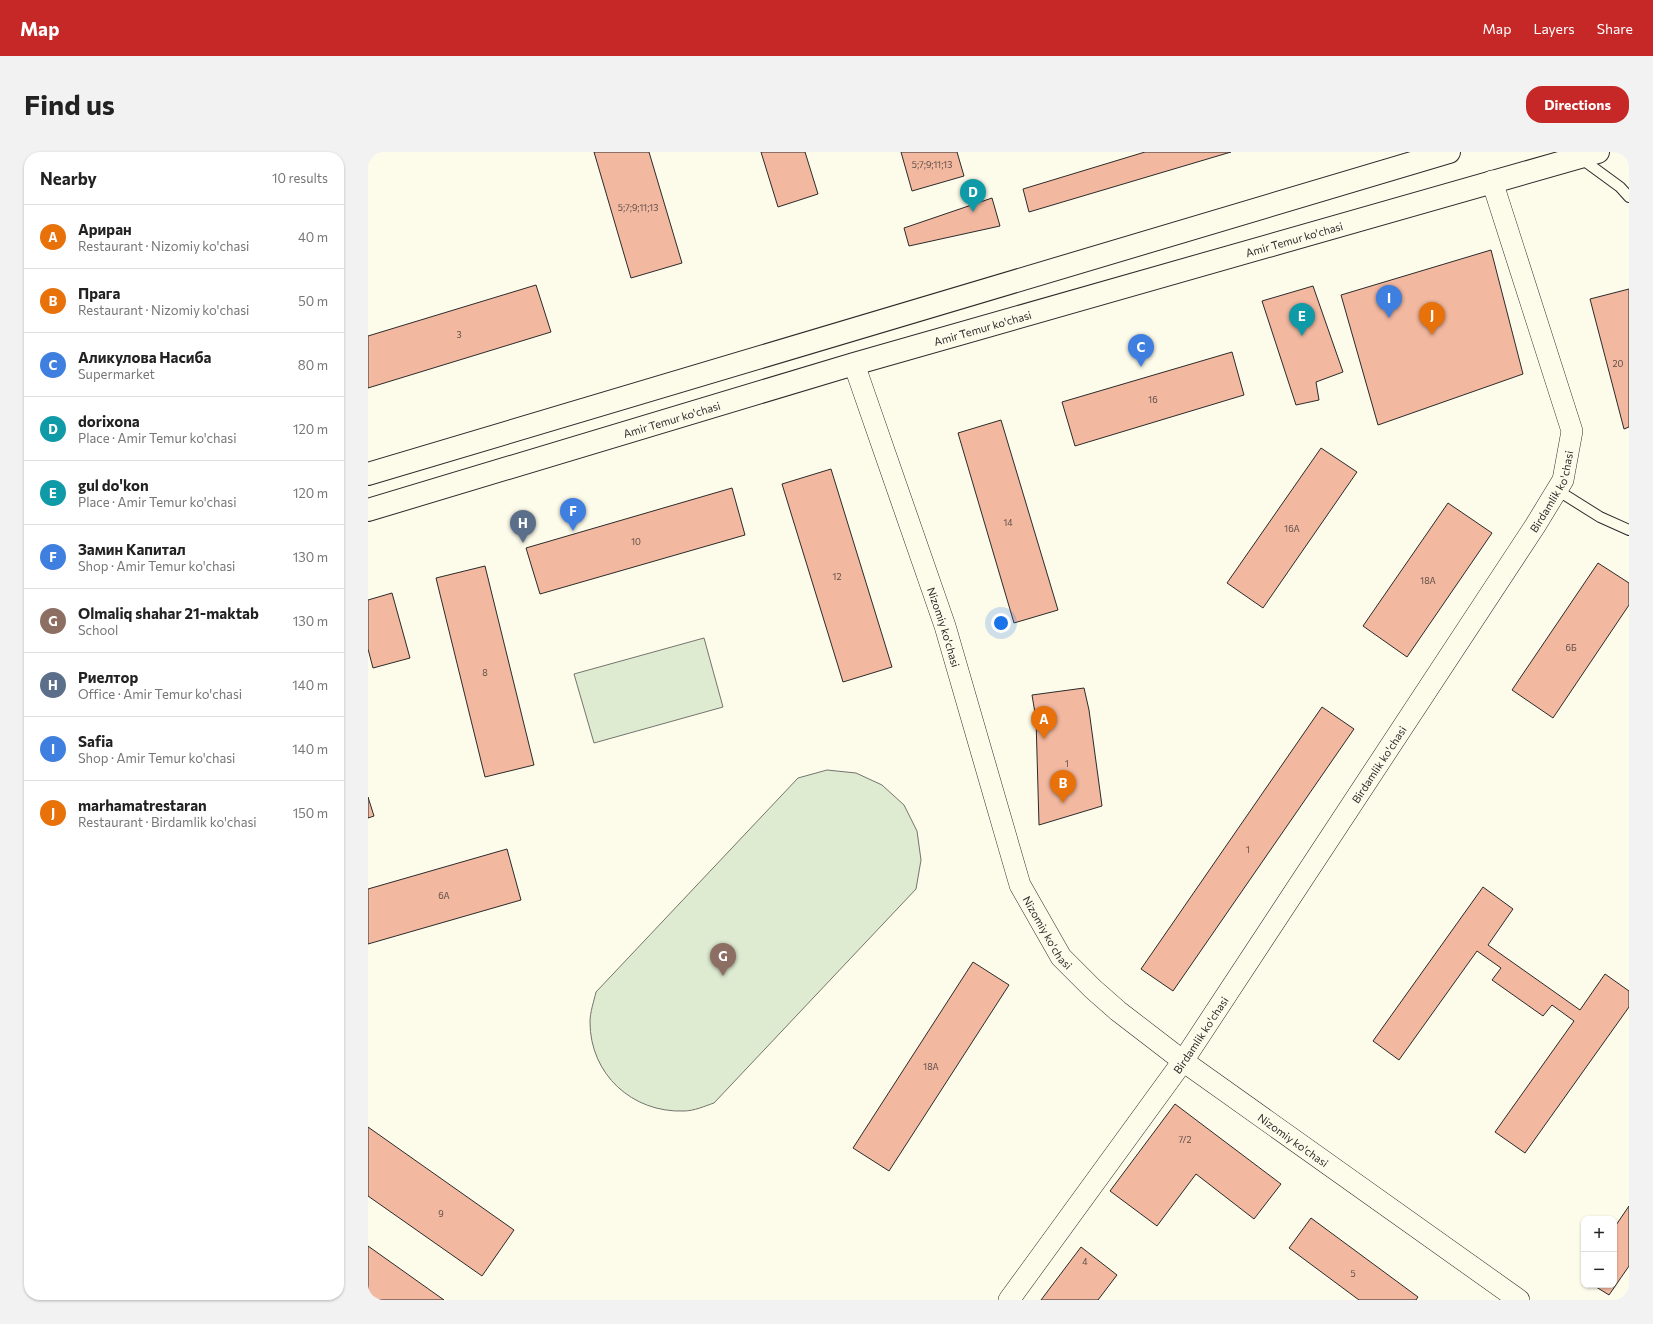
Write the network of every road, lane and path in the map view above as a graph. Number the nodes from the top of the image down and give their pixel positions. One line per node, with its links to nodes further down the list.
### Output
1 (1449, 152): 6 (main road)
2 (1589, 155): 3 (main road, Amir Temur ko'chasi); 4 (lane)
3 (1492, 181): 5 (main road, Amir Temur ko'chasi); 7 (street, Birdamlik ko'chasi)
4 (1629, 196)
5 (854, 364): 8 (main road, Amir Temur ko'chasi); 10 (street, Nizomiy ko'chasi)
6 (368, 474)
7 (1557, 490): 9 (lane); 10 (street, Birdamlik ko'chasi)
8 (368, 510)
9 (1629, 530)
10 (1183, 1061): 11 (street, Birdamlik ko'chasi); 12 (street, Nizomiy ko'chasi)
11 (1009, 1300)
12 (1520, 1300)

